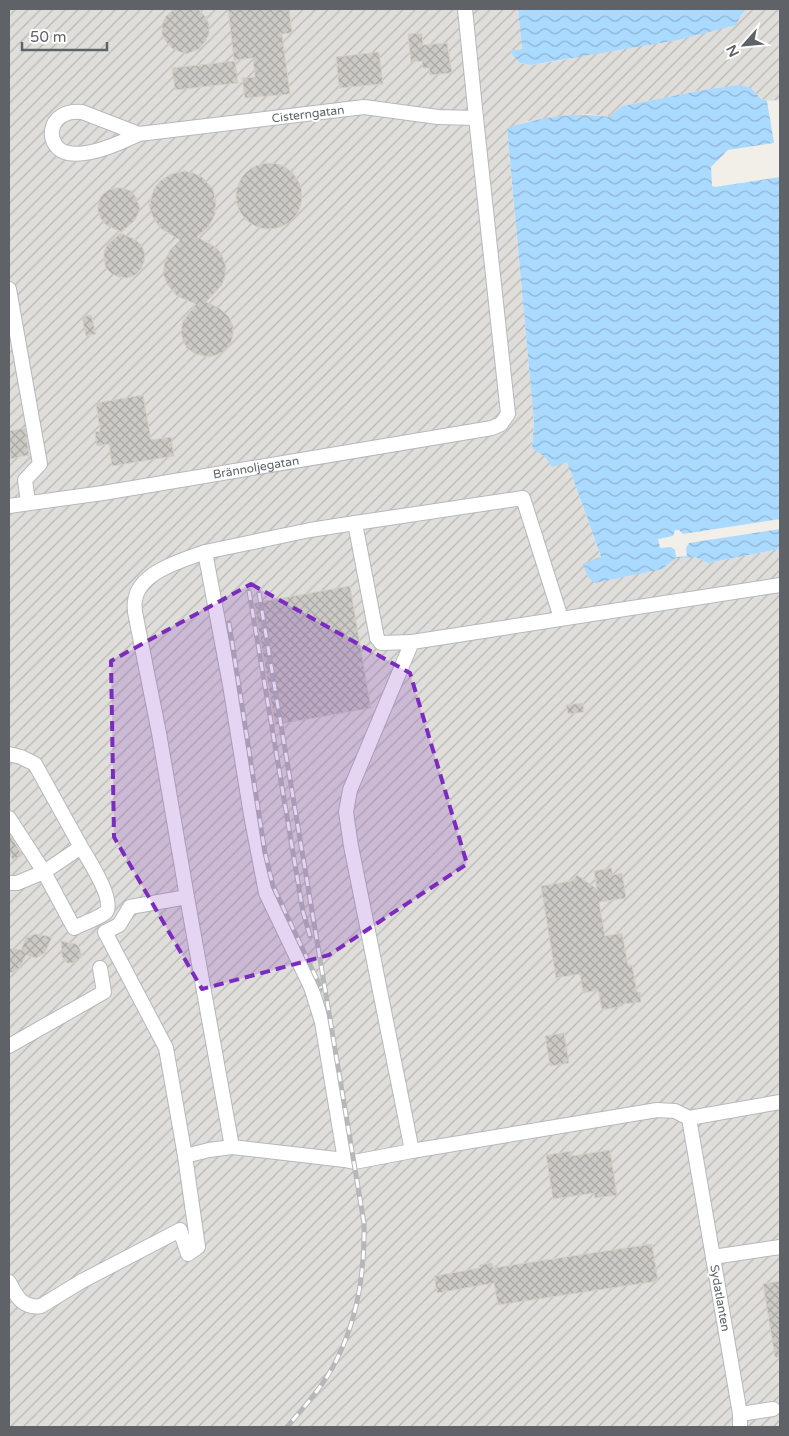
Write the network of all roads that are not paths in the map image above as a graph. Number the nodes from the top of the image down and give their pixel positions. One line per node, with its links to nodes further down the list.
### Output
1 (465, 9): 2 (street)
2 (476, 118): 3 (street, Cisterngatan); 6 (street, Brännoljegatan)
3 (139, 134): 3 (street, Cisterngatan)
4 (9, 290): 5 (street)
5 (12, 323): 6 (street)
6 (28, 502): 7 (street, Brännoljegatan)
7 (9, 506)
8 (355, 524): 9 (street); 11 (street); 12 (street)
9 (205, 552): 18 (street); 26 (street)
10 (780, 586): 11 (street)
11 (561, 618): 12 (street)
12 (412, 642): 24 (street)
13 (9, 754): 15 (street)
14 (9, 818): 16 (street)
15 (81, 847): 16 (street); 16 (street)
16 (44, 872): 17 (street)
17 (9, 883)
18 (187, 897): 23 (street); 25 (street)
19 (100, 968): 20 (street)
20 (9, 1046)
21 (780, 1102): 22 (street)
22 (689, 1118): 24 (street); 28 (street, Sydatlanten)
23 (232, 1147): 25 (street); 26 (street)
24 (412, 1151): 26 (street)
25 (185, 1156): 29 (street)
26 (345, 1160)
27 (780, 1247): 28 (street)
28 (712, 1257): 31 (street, Sydatlanten)
29 (9, 1282)
30 (773, 1409): 31 (street)
31 (740, 1421)

